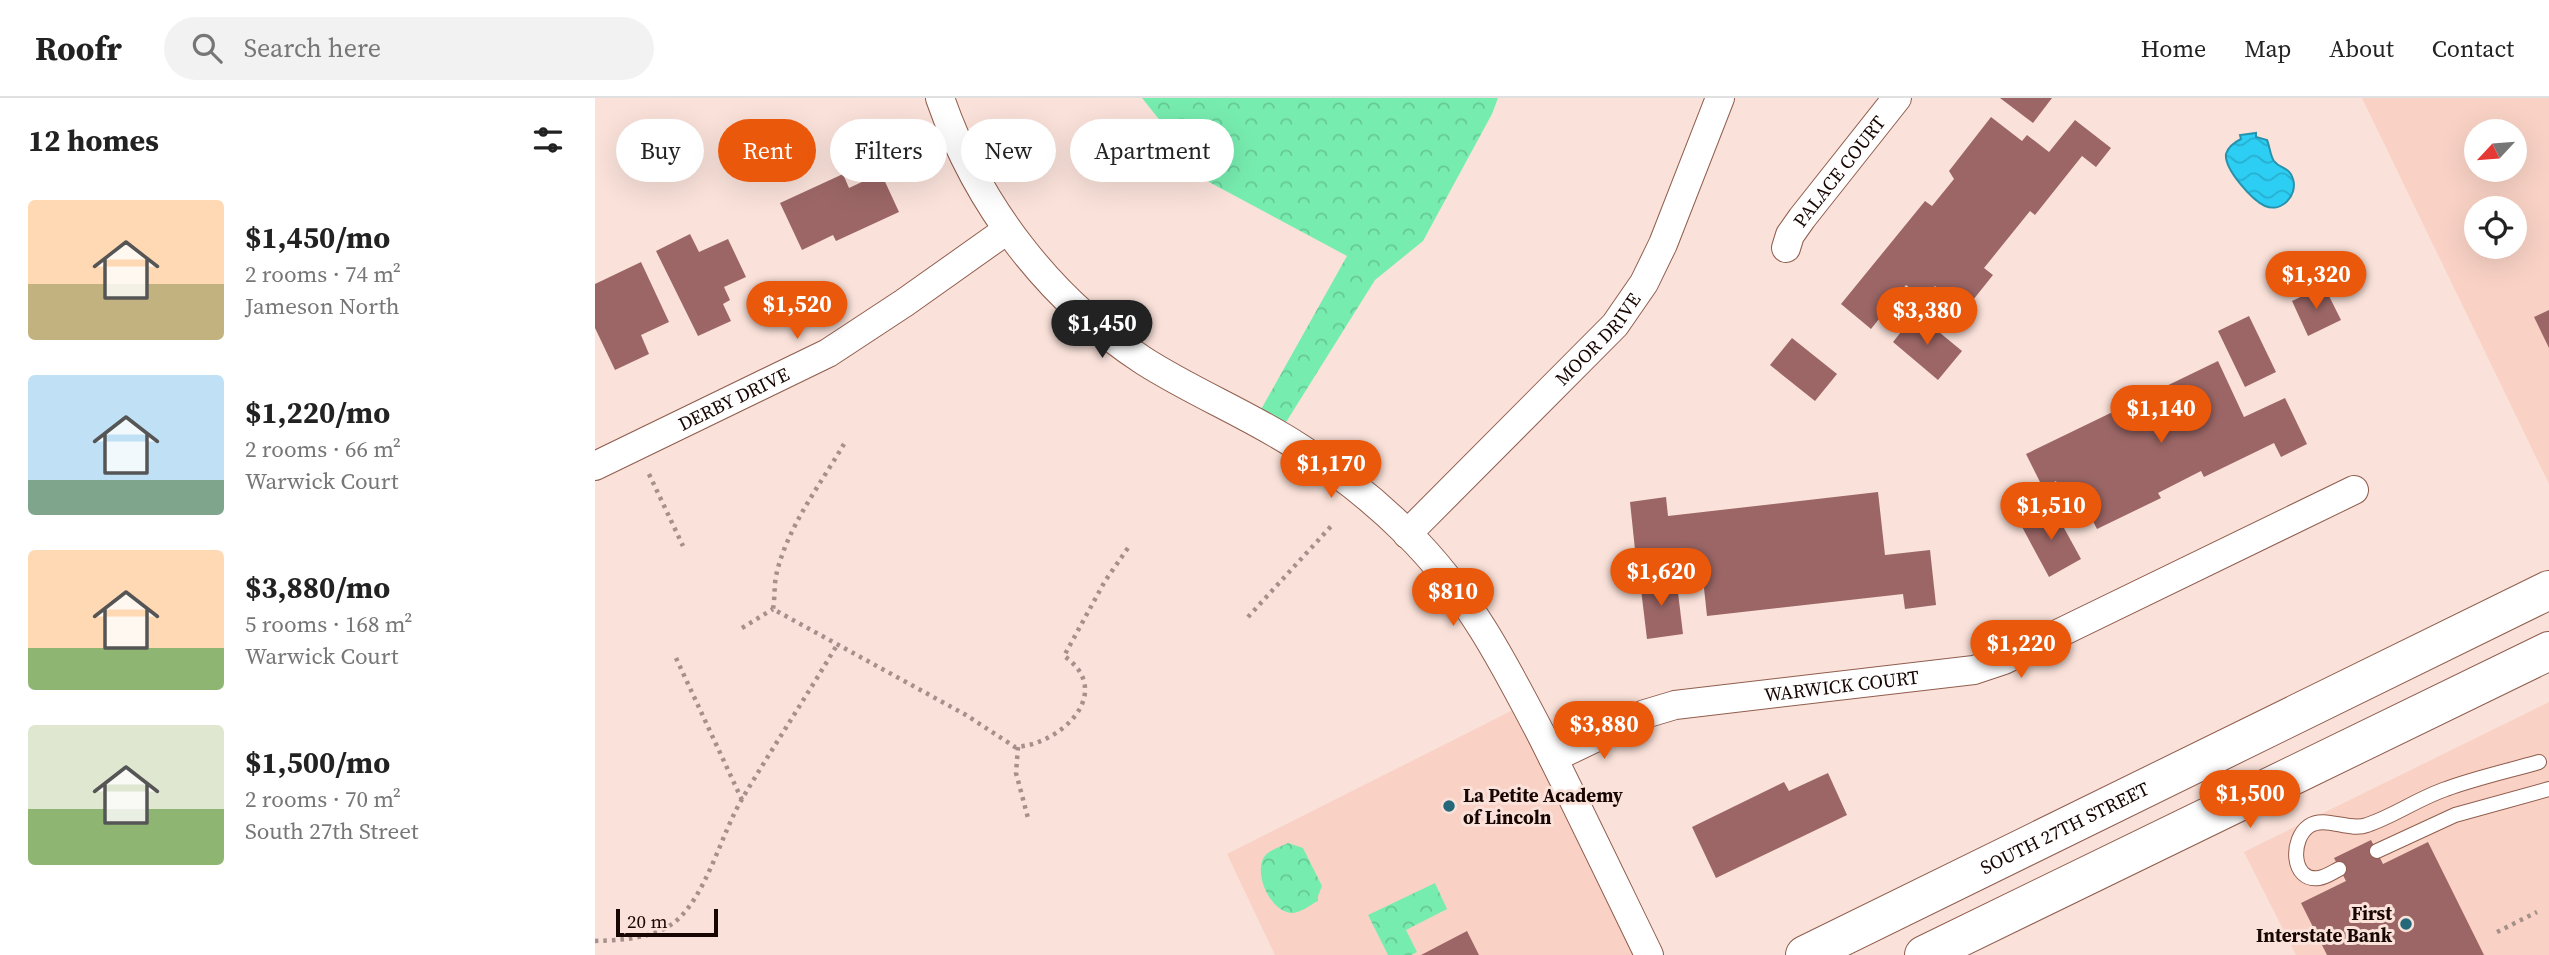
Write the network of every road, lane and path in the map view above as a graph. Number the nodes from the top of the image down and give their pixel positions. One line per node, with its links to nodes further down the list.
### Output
1 (940, 98): 4 (street)
2 (1720, 98): 11 (street, MOOR DRIVE)
3 (1897, 98): 5 (street, PALACE COURT)
4 (1007, 230): 7 (street, DERBY DRIVE); 11 (street)
5 (1786, 248)
6 (844, 444): 15 (path)
7 (595, 466)
8 (645, 467): 13 (path)
9 (2354, 490): 22 (street, WARWICK COURT)
10 (1334, 523): 16 (path)
11 (1407, 534): 22 (street)
12 (1129, 545): 21 (path)
13 (683, 546)
14 (2549, 590): 33 (main road, SOUTH 27TH STREET)
15 (773, 609): 17 (path); 18 (path)
16 (1248, 617)
17 (742, 628)
18 (837, 645): 21 (path); 25 (path)
19 (2549, 651): 34 (main road)
20 (676, 658): 25 (path)
21 (1018, 747): 26 (path)
22 (1553, 758): 32 (street)
23 (2539, 762): 28 (lane)
24 (2549, 789): 27 (lane)
25 (741, 800): 31 (path)
26 (1028, 818)
27 (2377, 851)
28 (2339, 869)
29 (2537, 912): 30 (path)
30 (2497, 932)
31 (595, 942)
32 (1649, 955)
33 (1805, 955)
34 (1924, 955)

